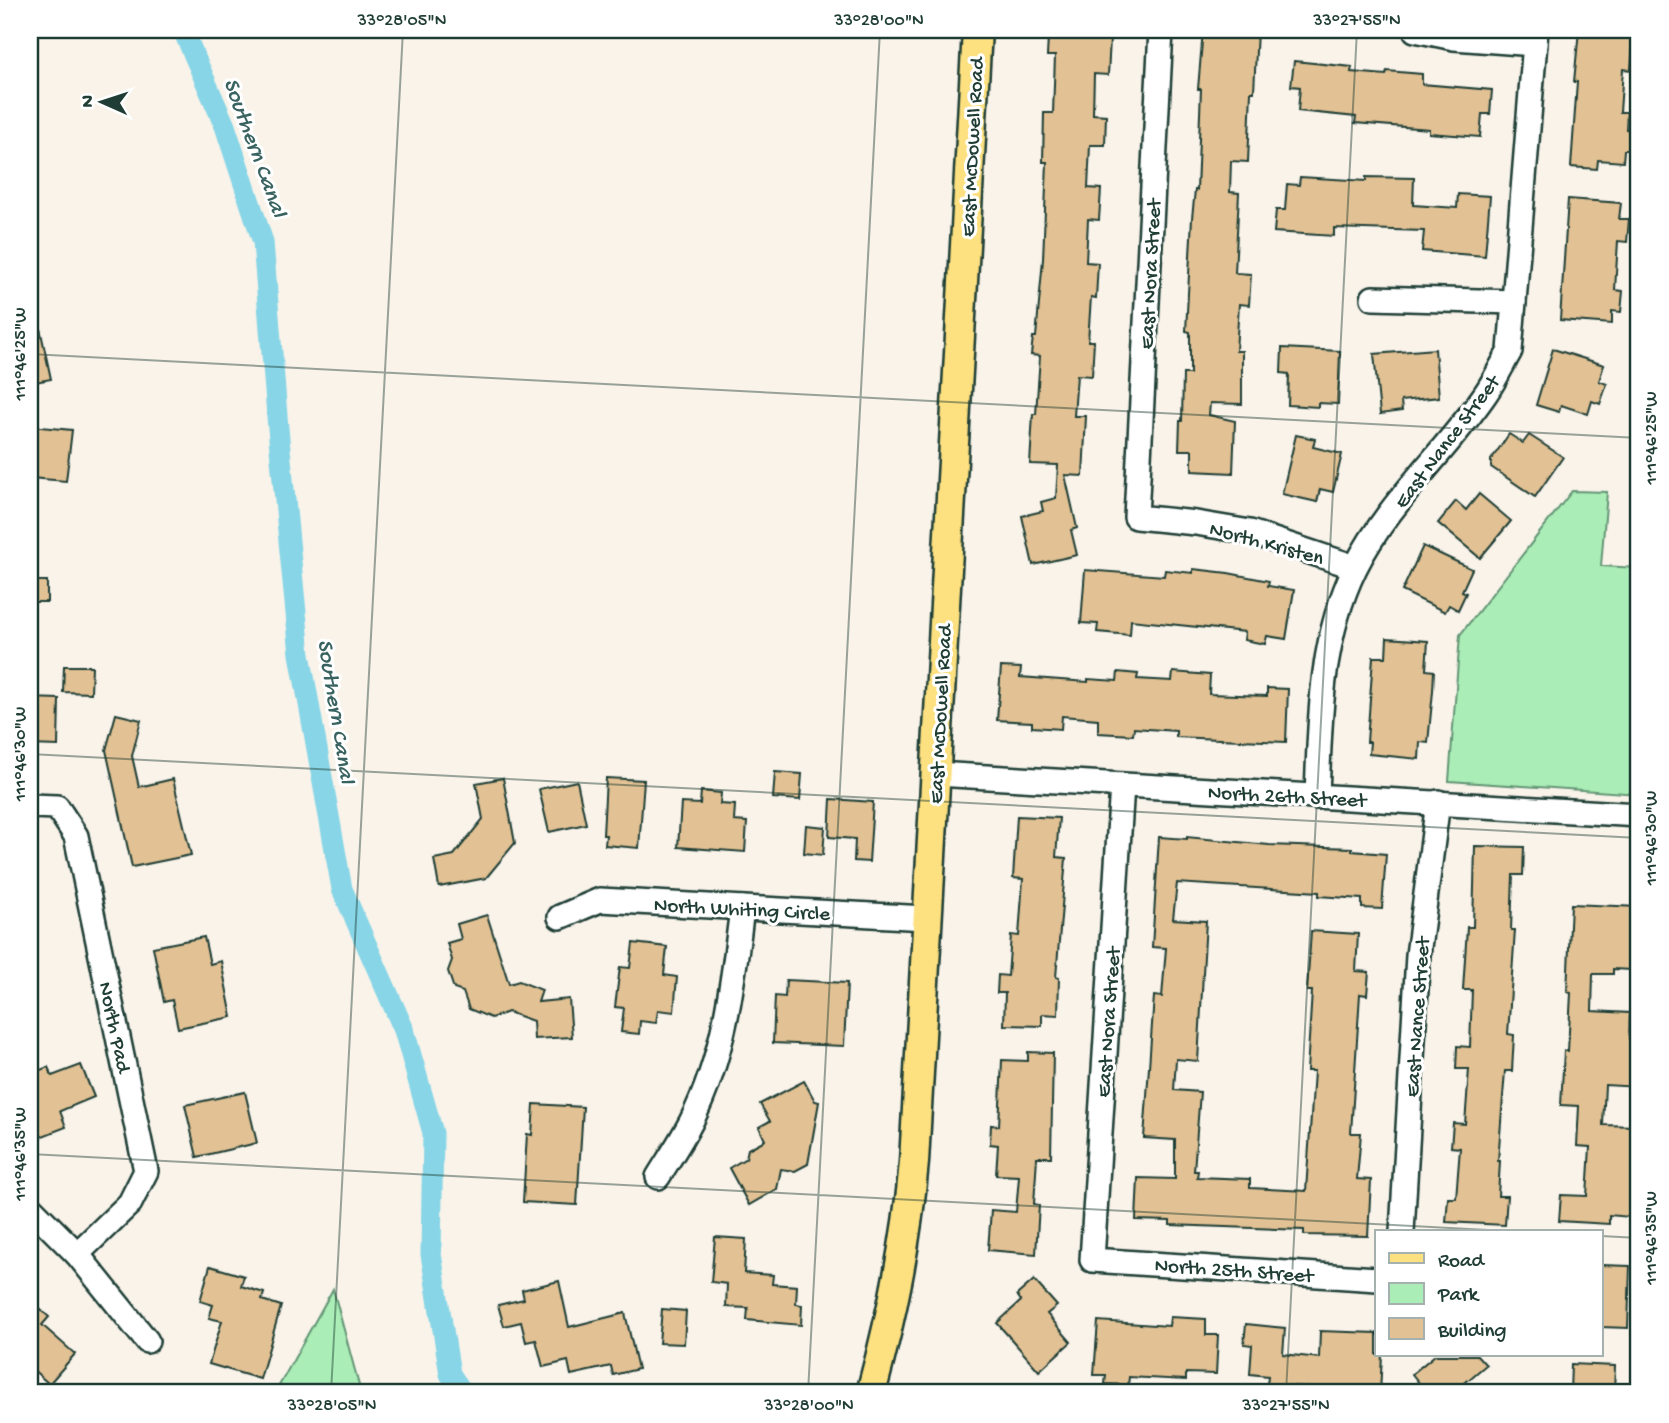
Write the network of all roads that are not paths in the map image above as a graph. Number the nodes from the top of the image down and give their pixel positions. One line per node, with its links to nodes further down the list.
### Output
1 (977, 30): 9 (main road, East McDowell Road)
2 (1161, 30): 7 (street, East Nora Street)
3 (1415, 30): 4 (street)
4 (1536, 37): 6 (street, East Nance Street)
5 (1373, 298): 6 (street)
6 (1514, 302): 8 (street, East Nance Street)
7 (1136, 517): 8 (street, North Kristen)
8 (1355, 567): 11 (street, East Nance Street)
9 (936, 774): 10 (street, North 26th Street); 17 (main road, East McDowell Road)
10 (1122, 785): 11 (street, North 26th Street); 22 (street, East Nora Street)
11 (1317, 797): 12 (street, North 26th Street)
12 (1438, 802): 14 (street, North 26th Street); 20 (street, East Nance Street)
13 (30, 806): 21 (street, North Pad)
14 (1639, 814)
15 (742, 908): 16 (street, North Whiting Circle); 17 (street, North Whiting Circle); 18 (street)
16 (560, 917)
17 (926, 918): 25 (main road, East McDowell Road)
18 (658, 1177)
19 (30, 1207): 21 (street)
20 (1402, 1230)
21 (77, 1254): 24 (street)
22 (1092, 1259): 23 (street, North 25th Street)
23 (1375, 1279)
24 (147, 1341)
25 (871, 1393)

